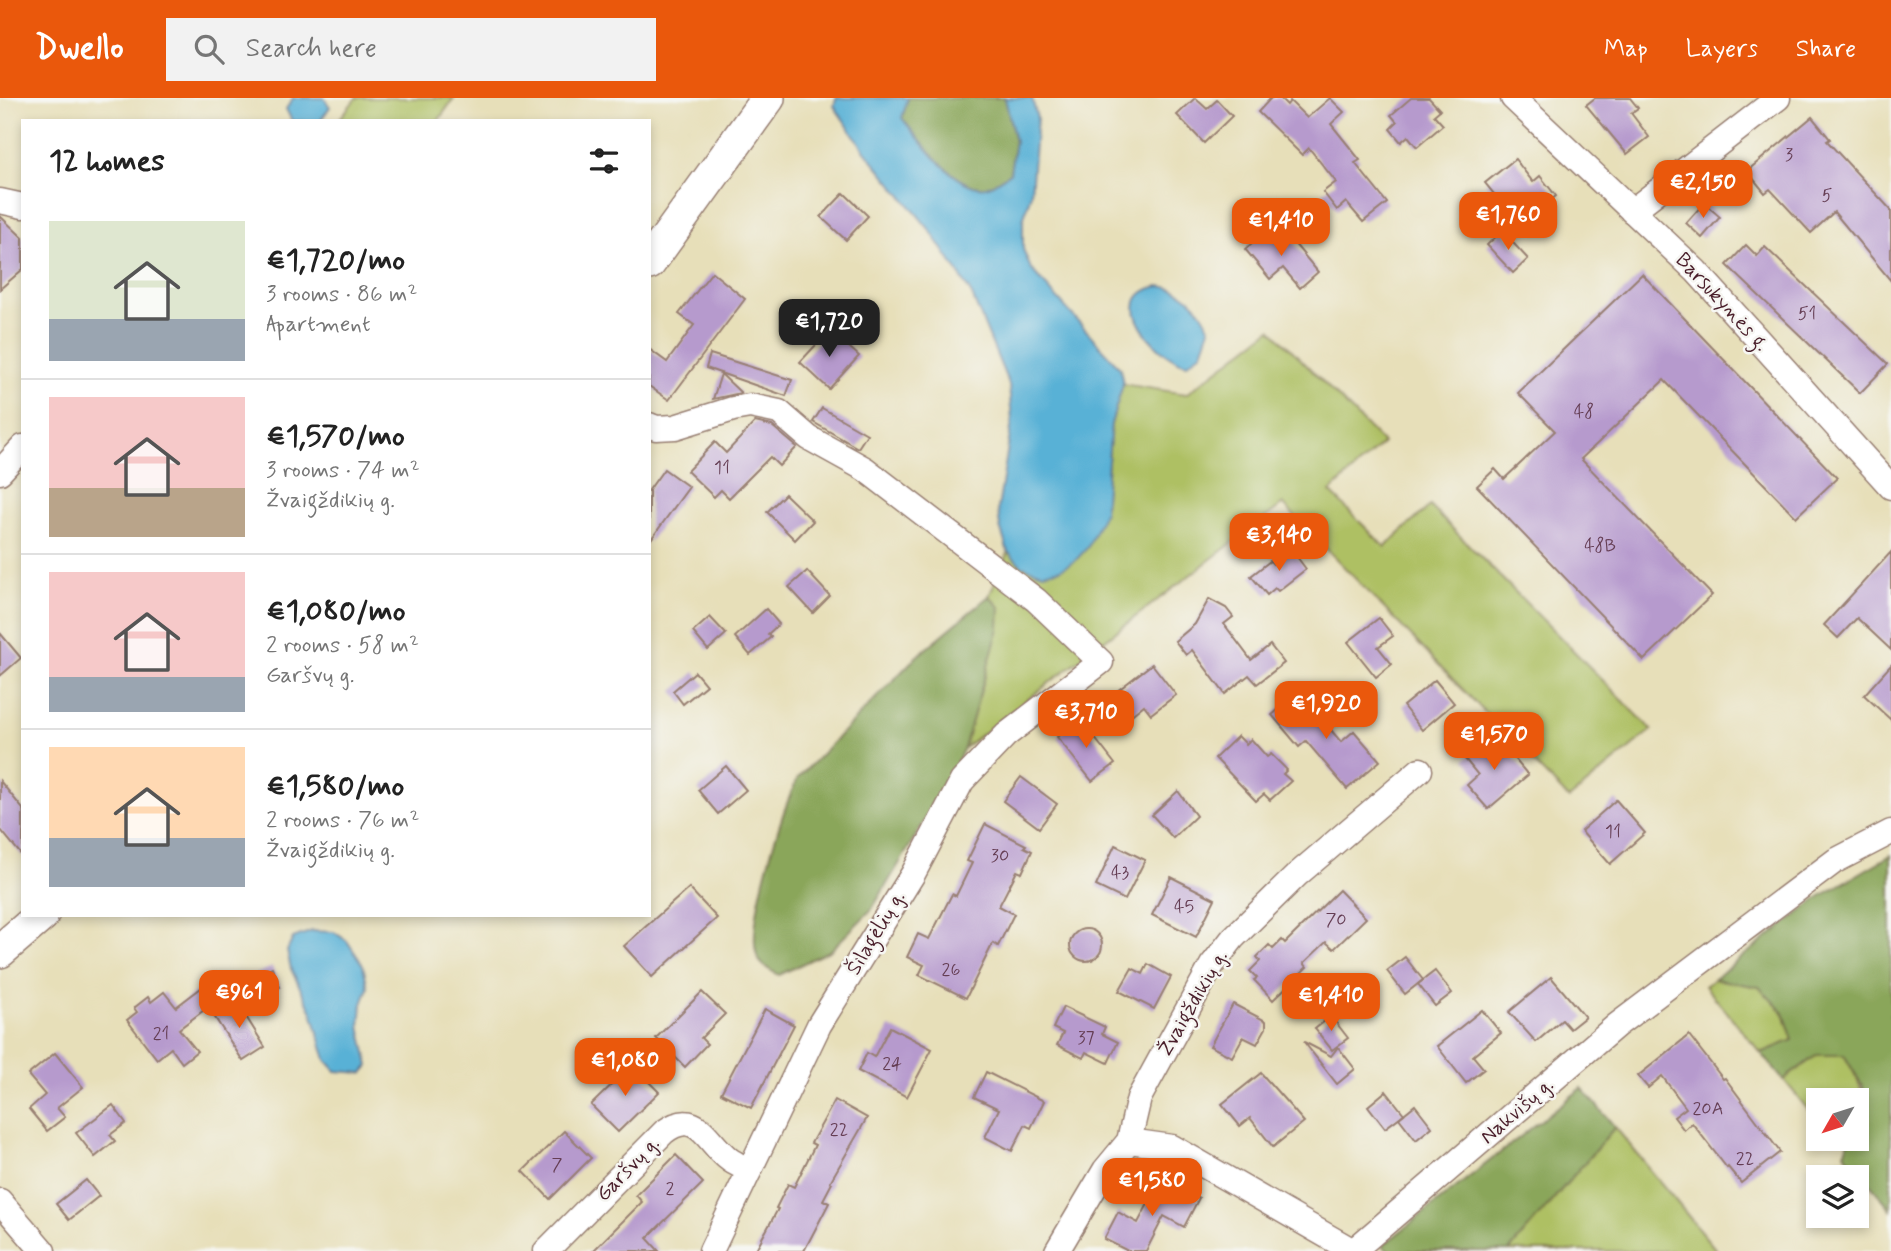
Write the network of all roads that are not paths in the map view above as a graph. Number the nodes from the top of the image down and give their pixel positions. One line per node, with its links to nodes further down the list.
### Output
1 (768, 98): 7 (main road)
2 (1513, 98): 6 (street, Barsukynės g.)
3 (1778, 98): 6 (street)
4 (0, 201): 5 (street)
5 (21, 206)
6 (1632, 211): 11 (street, Barsukynės g.)
7 (651, 260)
8 (651, 426): 17 (street, Šilagėlių g.)
9 (21, 449): 10 (street)
10 (0, 472)
11 (1891, 487)
12 (1420, 770): 16 (street, Žvaigždikių g.)
13 (1891, 832): 16 (street, Nakvišų g.)
14 (40, 917): 15 (main road)
15 (0, 951)
16 (1129, 1142): 22 (street, Žvaigždikių g.)
17 (749, 1171): 20 (street, Garšvų g.); 21 (street, Šilagėlių g.)
18 (0, 1201): 19 (street)
19 (43, 1251)
20 (546, 1251)
21 (710, 1251)
22 (1057, 1251)

